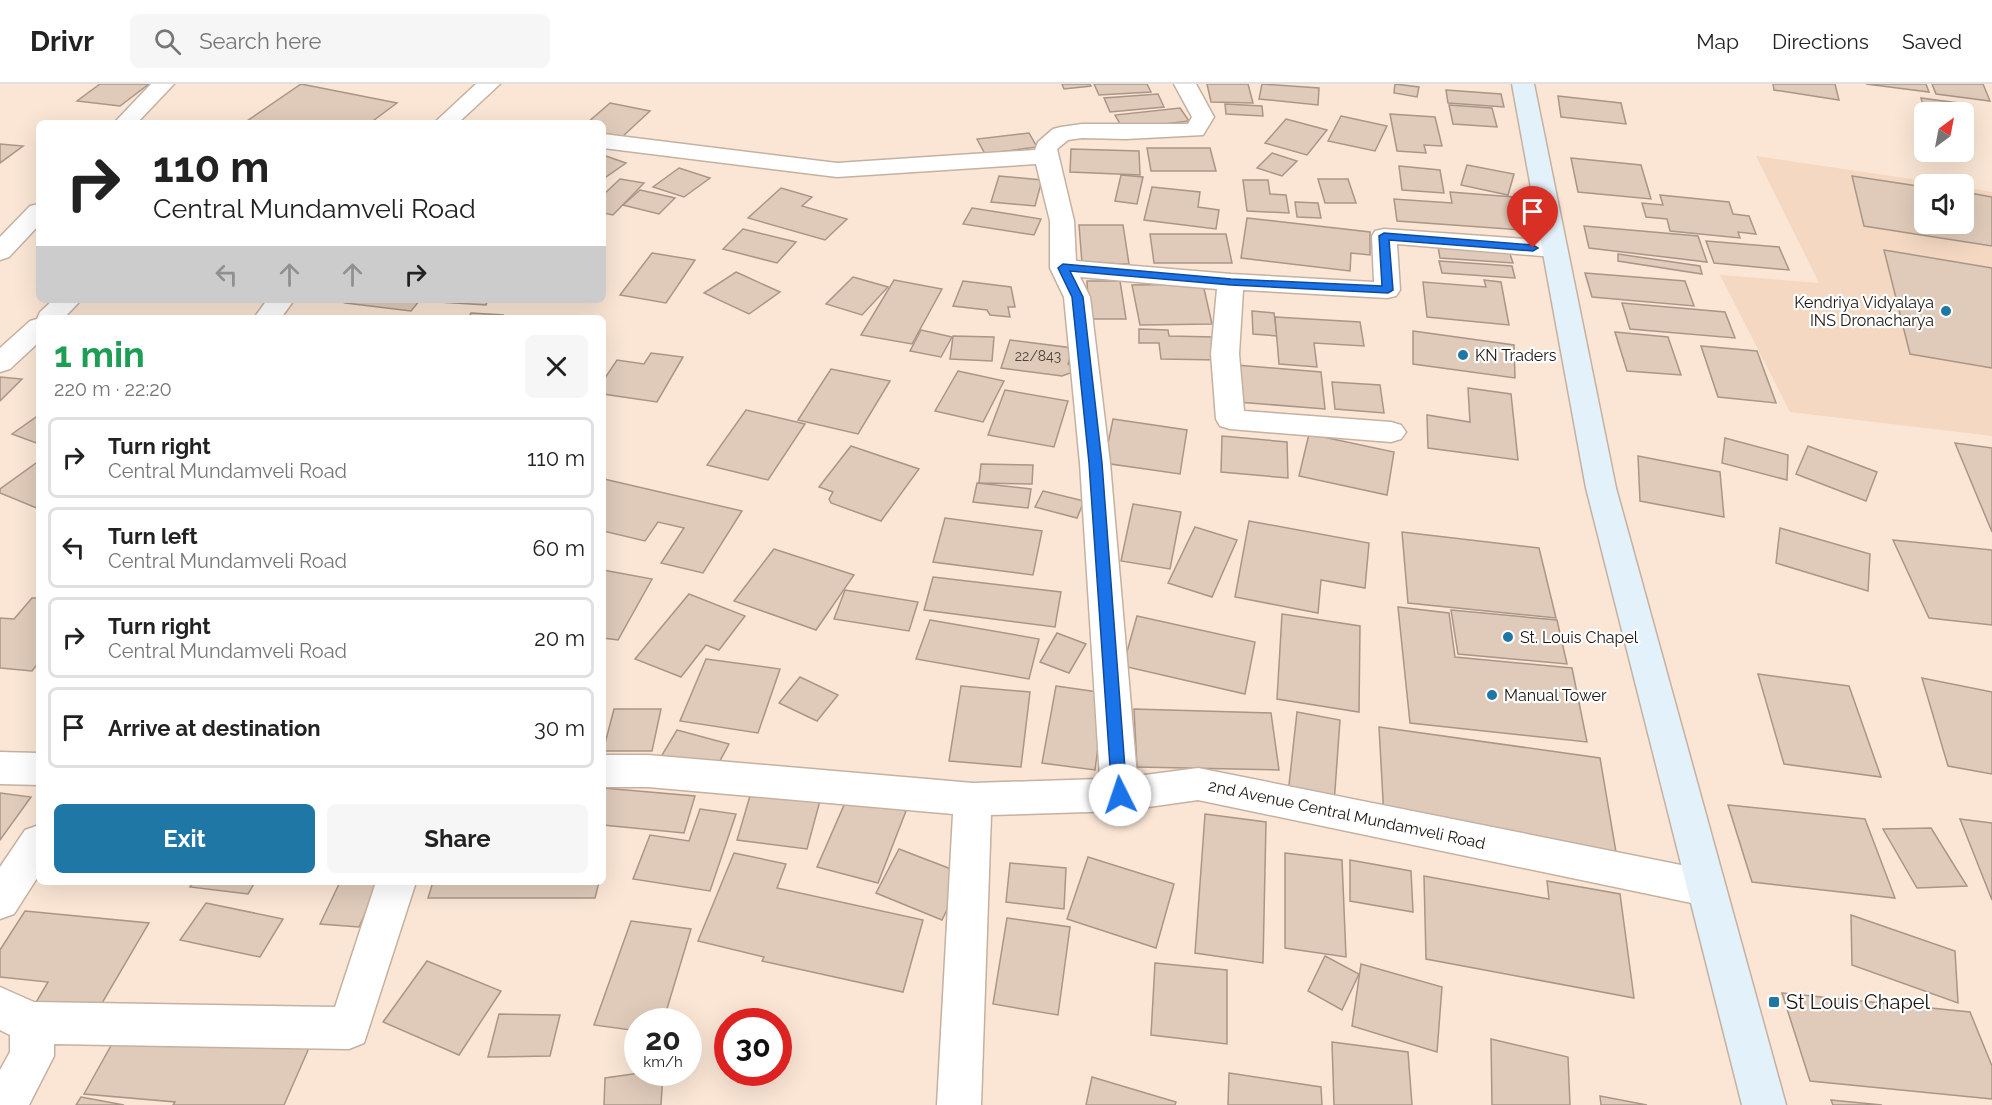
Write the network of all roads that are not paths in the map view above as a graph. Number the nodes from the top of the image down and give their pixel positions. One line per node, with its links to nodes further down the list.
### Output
1 (163, 84): 5 (street)
2 (489, 84): 6 (street)
3 (1185, 84): 8 (street)
4 (1522, 84): 10 (main road)
5 (128, 120)
6 (449, 120)
7 (606, 141): 8 (street)
8 (1046, 156): 12 (street)
9 (36, 214): 11 (street)
10 (1554, 249): 13 (street); 28 (main road)
11 (0, 252)
12 (1063, 268): 13 (street); 24 (street)
13 (1231, 282): 20 (street)
14 (65, 303): 16 (street)
15 (279, 303): 17 (street)
16 (51, 315)
17 (269, 315)
18 (36, 330): 19 (street)
19 (0, 363)
20 (1390, 432)
21 (0, 768): 22 (street)
22 (36, 768)
23 (606, 771): 25 (street, 2nd Avenue Central Mundamveli Road)
24 (1120, 795): 25 (street, 2nd Avenue Central Mundamveli Road); 28 (street, 2nd Avenue Central Mundamveli Road)
25 (973, 799): 32 (street)
26 (36, 847): 29 (street)
27 (395, 885): 30 (street)
28 (1706, 888): 33 (main road)
29 (0, 901)
30 (16, 1016): 31 (street)
31 (5, 1105)
32 (959, 1105)
33 (1764, 1105)

